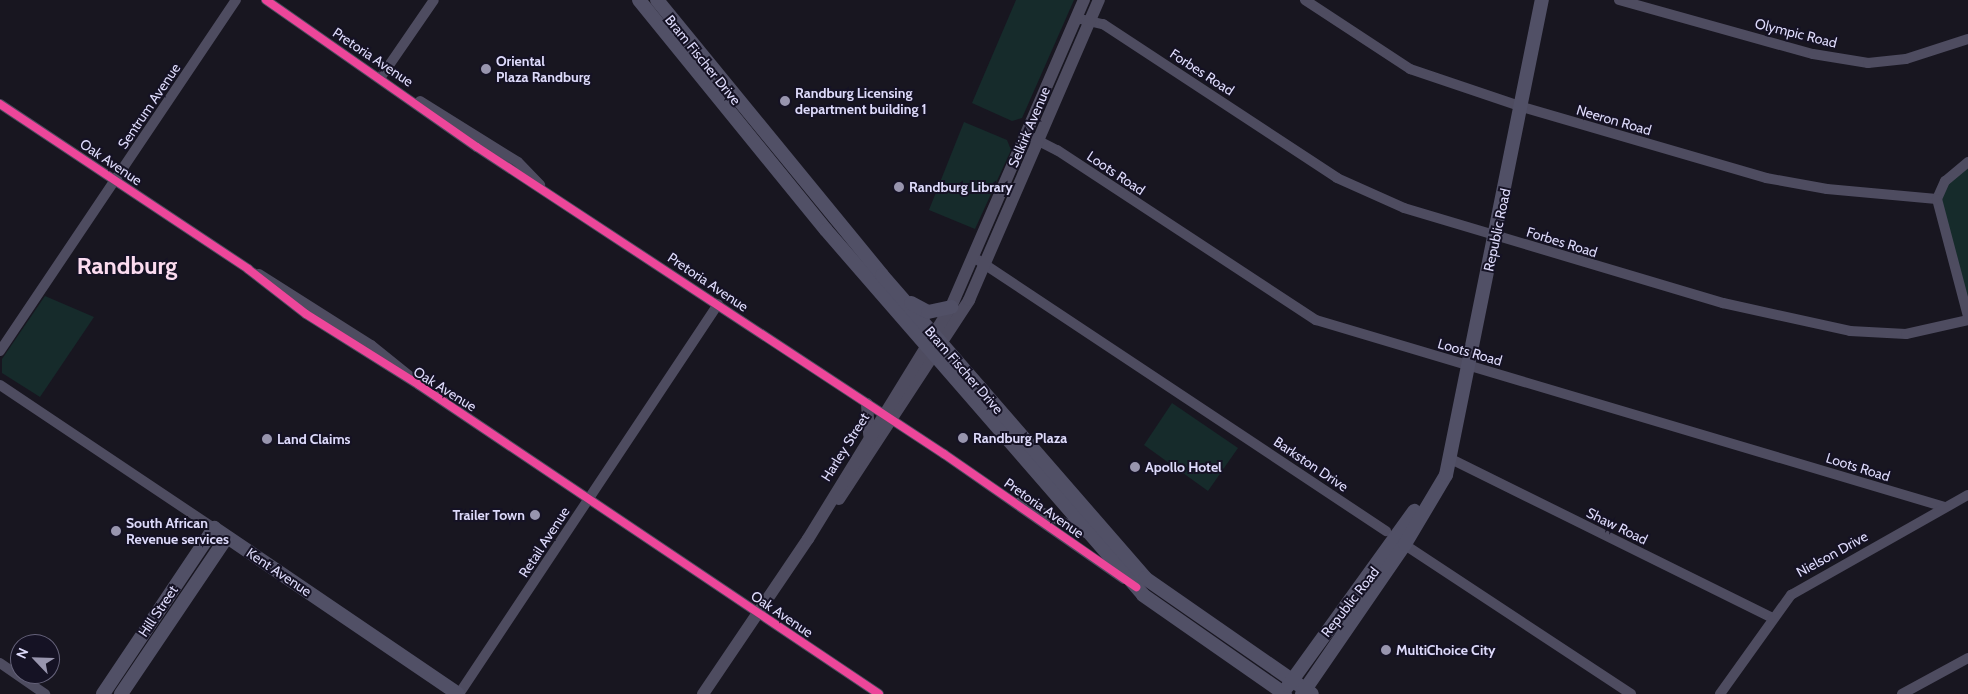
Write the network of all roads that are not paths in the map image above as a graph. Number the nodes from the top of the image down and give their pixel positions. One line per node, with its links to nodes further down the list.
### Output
1 (236, 0): 20 (street, Sentrum Avenue)
2 (266, 0): 14 (street, Pretoria Avenue)
3 (434, 0): 14 (street)
4 (639, 0): 29 (main road, Bram Fischer Drive)
5 (657, 0): 24 (main road, Bram Fischer Drive)
6 (1084, 0): 11 (street, Selkirk Avenue)
7 (1099, 0): 12 (street, Selkirk Avenue)
8 (1305, 0): 16 (street, Neeron Road)
9 (1542, 0): 16 (main road, Republic Road)
10 (1619, 0): 13 (street, Olympic Road)
11 (1076, 18): 12 (street, Forbes Road); 17 (street, Selkirk Avenue)
12 (1090, 21): 18 (street, Selkirk Avenue); 22 (street, Forbes Road)
13 (1968, 39)
14 (381, 77): 25 (street, Pretoria Avenue)
15 (0, 104): 20 (street, Oak Avenue)
16 (1522, 107): 21 (street, Neeron Road); 22 (main road, Republic Road)
17 (1027, 135): 18 (street, Loots Road); 23 (street, Selkirk Avenue)
18 (1039, 140): 23 (street, Selkirk Avenue); 31 (street, Loots Road)
19 (1968, 162): 21 (street)
20 (116, 180): 30 (street, Sentrum Avenue); 39 (street, Oak Avenue)
21 (1937, 199): 27 (street)
22 (1496, 236): 28 (street, Forbes Road); 31 (main road, Republic Road)
23 (981, 261): 26 (street, Selkirk Avenue); 29 (street, Selkirk Avenue); 45 (street, Barkston Drive)
24 (900, 295): 26 (main road); 29 (main road, Bram Fischer Drive)
25 (718, 304): 33 (street, Pretoria Avenue); 39 (street, Retail Avenue)
26 (951, 306): 29 (street, Selkirk Avenue)
27 (1968, 316)
28 (1968, 320)
29 (934, 346): 34 (street, Harley Street); 42 (main road, Bram Fischer Drive); 46 (main road, Bram Fischer Drive)
30 (0, 351)
31 (1470, 366): 36 (main road, Republic Road); 40 (street, Loots Road)
32 (0, 385): 41 (street, Kent Avenue)
33 (867, 404): 34 (street, Pretoria Avenue); 35 (street)
34 (888, 417): 35 (street, Harley Street); 37 (street, Pretoria Avenue); 44 (street, Harley Street)
35 (869, 437): 44 (street, Harley Street)
36 (1450, 460): 45 (main road, Republic Road); 49 (street, Shaw Road)
37 (992, 487): 42 (street, Pretoria Avenue); 47 (street, Pretoria Avenue)
38 (1968, 495): 40 (street, Nielson Drive)
39 (588, 497): 48 (street, Oak Avenue); 57 (street, Retail Avenue)
40 (1945, 507): 49 (street, Nielson Drive)
41 (214, 528): 43 (main road, Kent Avenue); 55 (main road, Hill Street)
42 (1092, 535): 46 (street, Pretoria Avenue); 47 (main road, Bram Fischer Drive)
43 (227, 537): 56 (main road, Hill Street); 57 (main road, Kent Avenue)
44 (808, 538): 48 (street, Harley Street)
45 (1396, 538): 52 (main road, Republic Road); 53 (main road, Republic Road); 61 (street, Barkston Drive)
46 (1110, 541): 52 (main road, Bram Fischer Drive)
47 (1136, 586): 60 (main road, Bram Fischer Drive)
48 (758, 613): 58 (street, Harley Street); 59 (street, Oak Avenue)
49 (1771, 618): 62 (street, Nielson Drive)
50 (1968, 658): 63 (street)
51 (0, 663): 54 (street)
52 (1292, 680): 53 (main road, Bram Fischer Drive); 60 (main road, Republic Road)
53 (1306, 692)
54 (45, 694)
55 (103, 694)
56 (121, 694)
57 (458, 694)
58 (703, 694)
59 (879, 694)
60 (1283, 694)
61 (1631, 694)
62 (1720, 694)
63 (1902, 694)

